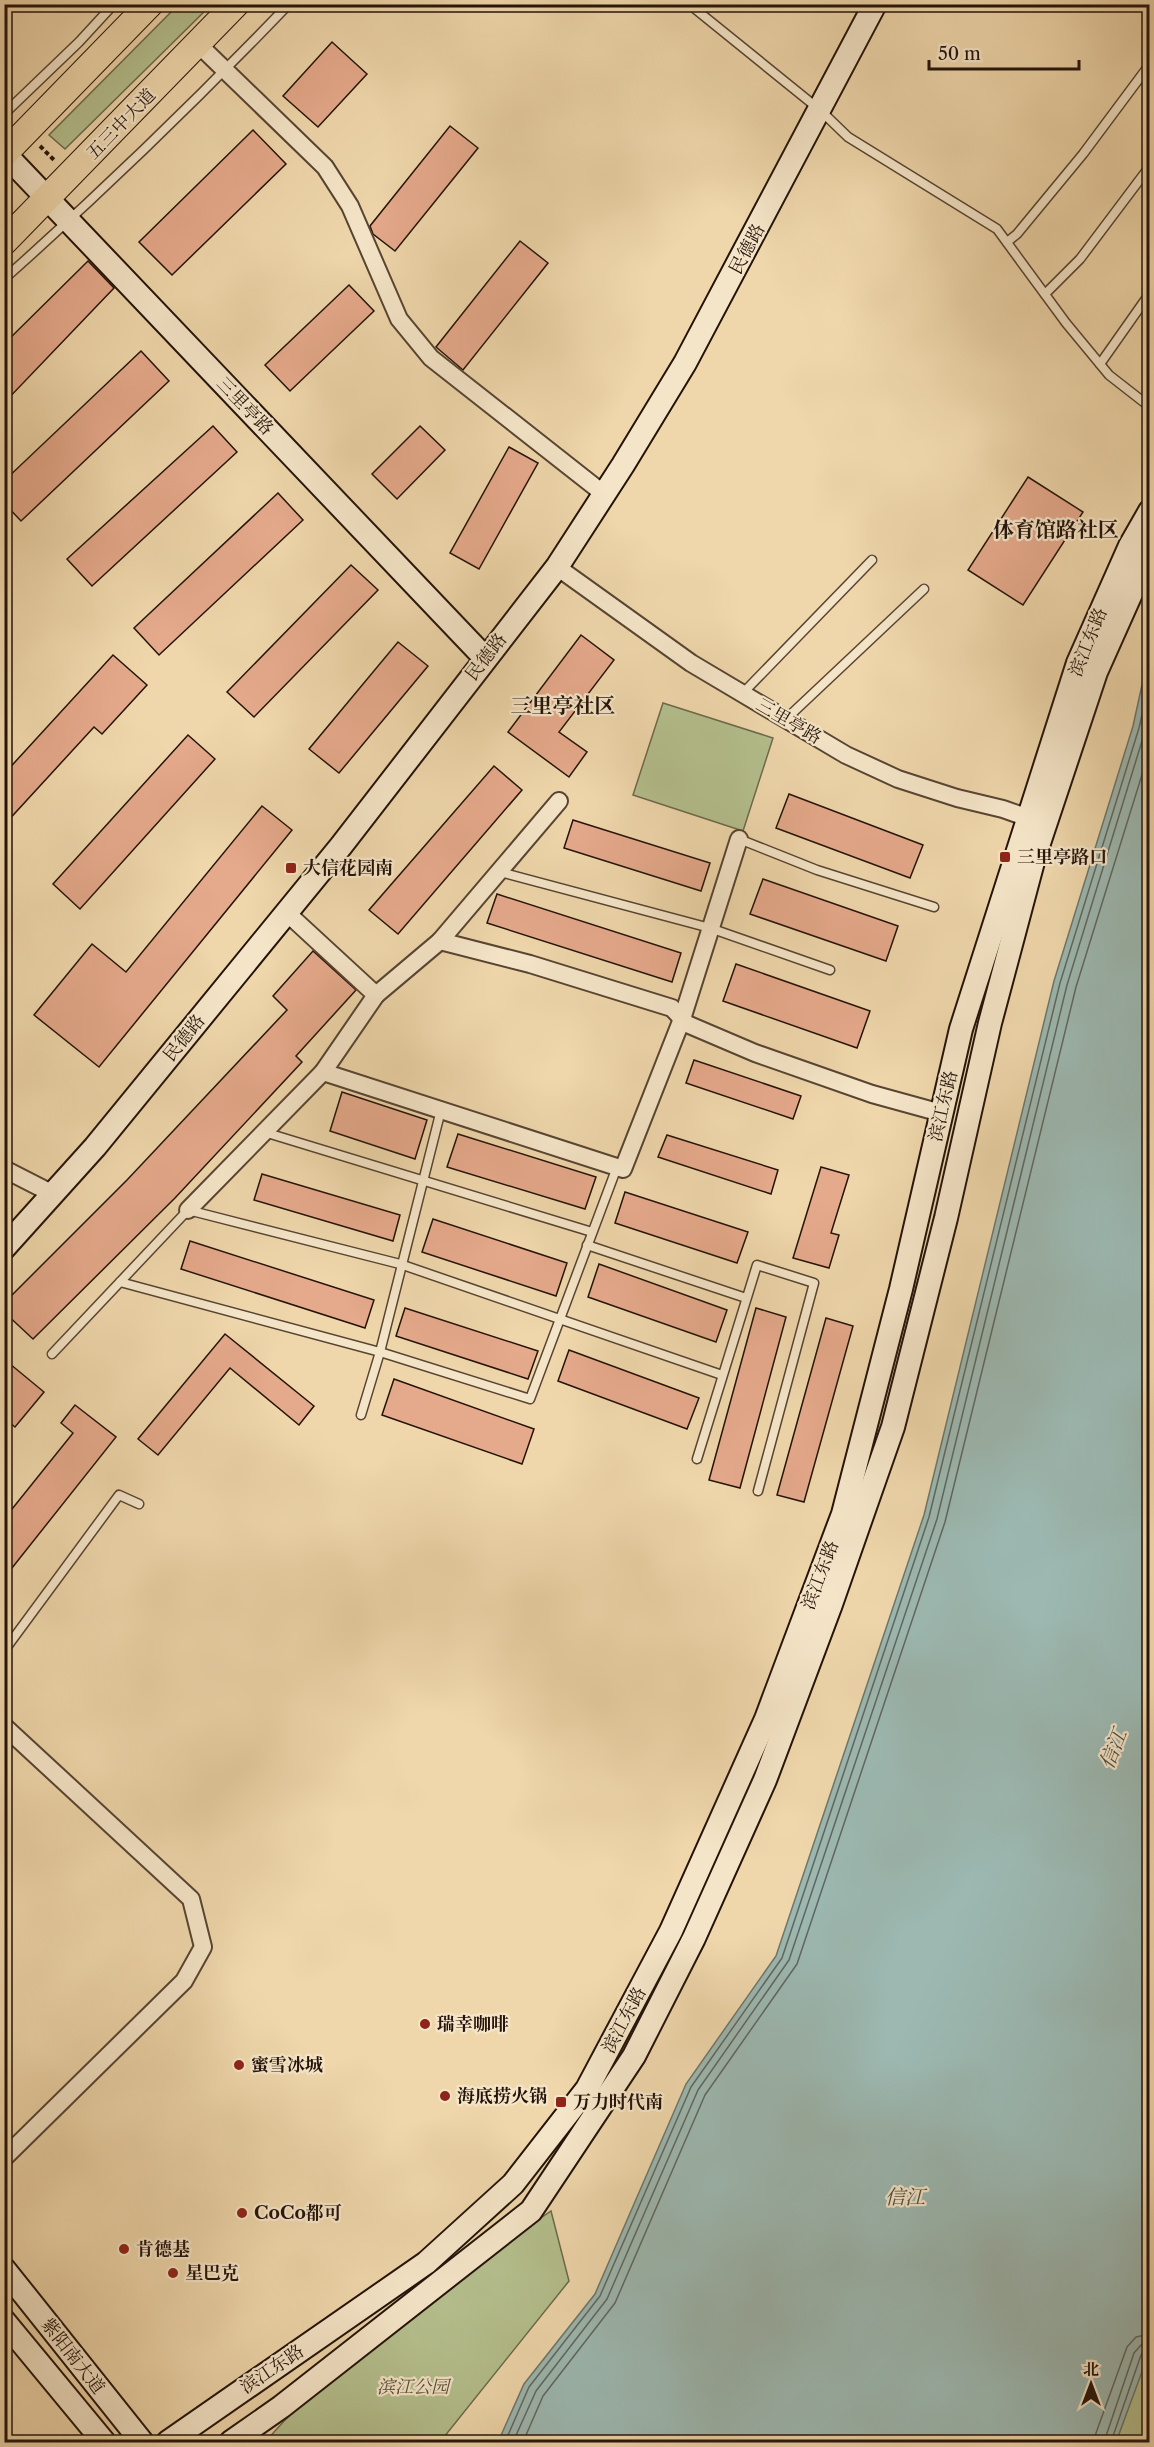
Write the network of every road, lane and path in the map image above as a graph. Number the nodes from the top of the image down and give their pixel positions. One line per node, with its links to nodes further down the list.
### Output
1 (114, 4): 11 (lane)
2 (150, 4): 12 (main road)
3 (236, 4): 7 (main road, 五三中大道)
4 (289, 4): 9 (lane)
5 (875, 4): 10 (main road, 民德路)
6 (695, 6): 10 (lane)
7 (198, 44): 9 (street); 14 (main road, 五三中大道)
8 (1149, 64): 17 (lane)
9 (225, 71): 15 (lane); 23 (street)
10 (820, 110): 17 (lane); 23 (main road, 民德路)
11 (4, 114)
12 (5, 154): 14 (main road, 三里亭路)
13 (1149, 166): 20 (lane)
14 (48, 199): 15 (main road, 三里亭路); 16 (main road, 五三中大道)
15 (69, 221): 18 (lane); 29 (main road, 三里亭路)
16 (4, 242)
17 (1007, 242): 20 (lane)
18 (4, 279)
19 (1149, 293): 21 (lane)
20 (1045, 294): 21 (lane)
21 (1100, 364): 22 (lane)
22 (1149, 407)
23 (604, 494): 27 (main road, 民德路)
24 (1149, 511): 33 (main road, 滨江东路)
25 (1149, 551): 33 (main road, 滨江东路)
26 (872, 560): 30 (lane)
27 (557, 567): 29 (main road, 民德路); 30 (street, 三里亭路)
28 (924, 589): 31 (lane)
29 (485, 658): 37 (main road, 民德路)
30 (742, 694): 31 (street, 三里亭路)
31 (786, 719): 33 (street, 三里亭路)
32 (559, 801): 35 (street)
33 (1038, 821): 45 (main road, 滨江东路); 74 (main road, 滨江东路)
34 (739, 839): 36 (lane); 38 (street)
35 (499, 872): 38 (lane); 39 (street)
36 (934, 907)
37 (287, 913): 41 (street); 50 (main road, 民德路)
38 (711, 928): 40 (lane); 42 (street)
39 (440, 942): 41 (street); 42 (street)
40 (830, 970)
41 (376, 995): 43 (street)
42 (682, 1019): 45 (street); 47 (street)
43 (322, 1072): 44 (street); 46 (street)
44 (441, 1110): 47 (street); 49 (lane)
45 (941, 1113): 73 (main road, 滨江东路)
46 (264, 1132): 49 (lane); 51 (street)
47 (617, 1167): 52 (lane)
48 (4, 1169): 50 (street)
49 (422, 1180): 52 (lane); 55 (lane)
50 (53, 1194): 54 (main road, 民德路)
51 (188, 1210): 55 (lane); 56 (lane)
52 (592, 1232): 53 (lane)
53 (587, 1245): 57 (lane); 58 (lane)
54 (4, 1248)
55 (400, 1264): 58 (lane); 59 (lane)
56 (120, 1282): 59 (lane); 60 (lane)
57 (746, 1298): 61 (lane); 64 (lane)
58 (560, 1319): 59 (lane); 61 (lane)
59 (380, 1352): 62 (lane)
60 (52, 1354)
61 (722, 1375): 63 (lane)
62 (361, 1415)
63 (697, 1459)
64 (758, 1491)
65 (139, 1504): 66 (lane)
66 (4, 1651)
67 (4, 1726): 68 (street)
68 (4, 2158)
69 (4, 2269): 72 (main road, 紫阳南大道)
70 (4, 2321): 71 (main road, 紫阳南大道)
71 (104, 2442)
72 (142, 2442)
73 (168, 2442)
74 (231, 2442)

